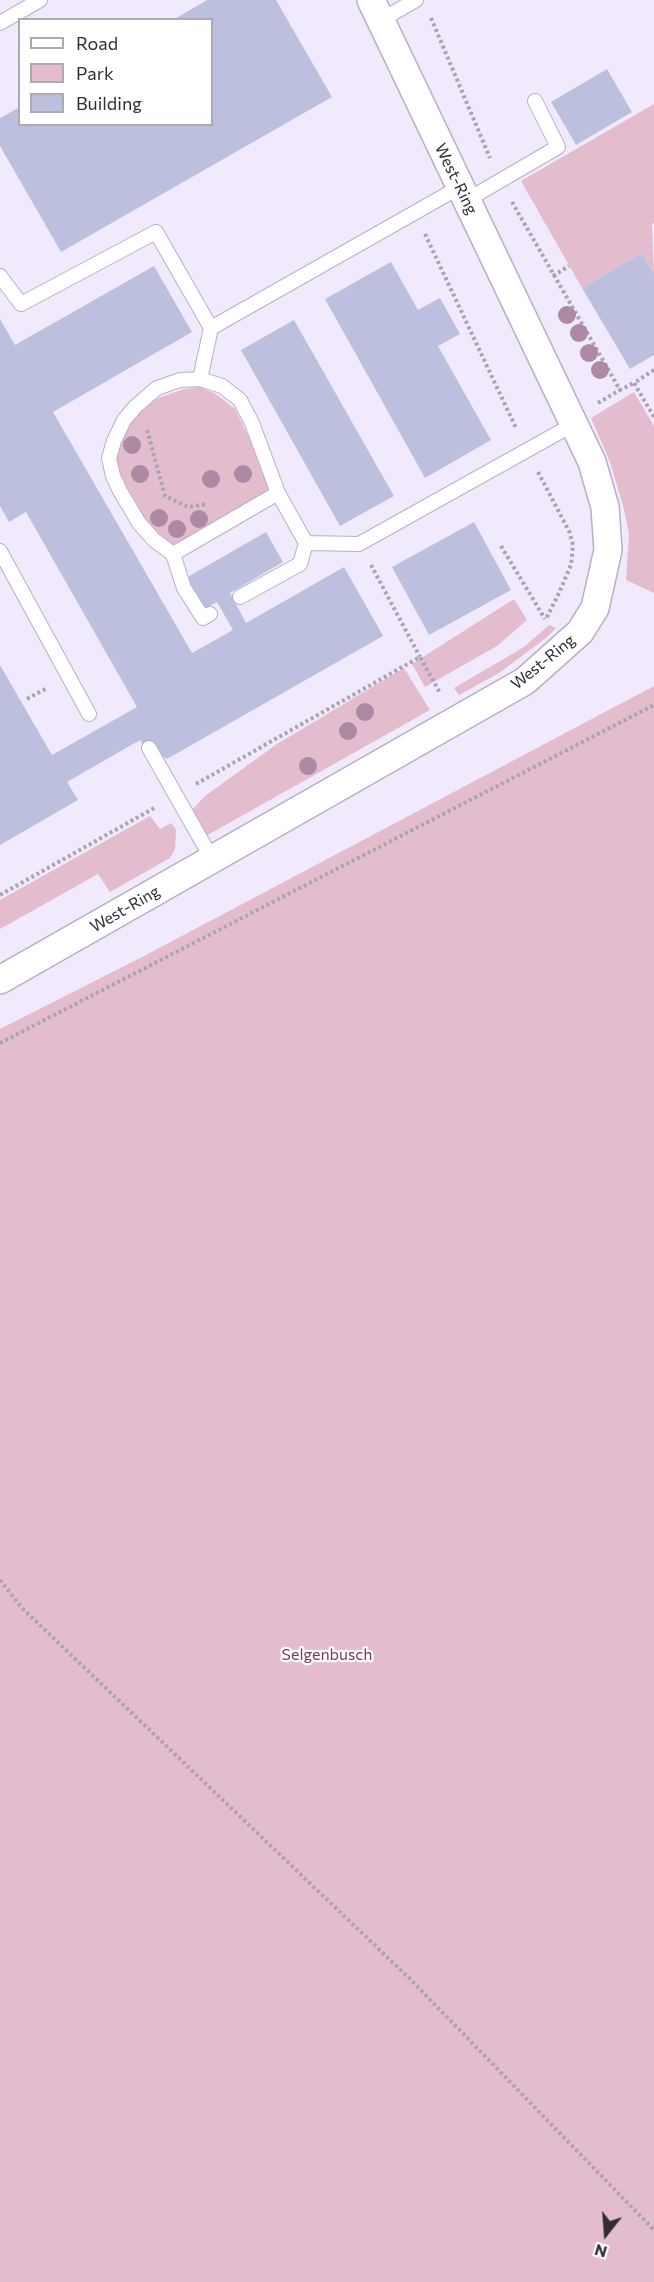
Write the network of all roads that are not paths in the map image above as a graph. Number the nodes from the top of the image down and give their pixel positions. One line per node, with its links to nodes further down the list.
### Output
1 (40, 0): 4 (lane)
2 (416, 0): 3 (lane)
3 (376, 10): 6 (street, West-Ring)
4 (0, 23)
5 (536, 101): 6 (lane)
6 (464, 194): 8 (lane); 10 (street, West-Ring)
7 (0, 276): 8 (lane)
8 (211, 328): 9 (lane)
9 (200, 379): 11 (lane); 14 (lane)
10 (574, 424): 12 (lane); 19 (street, West-Ring)
11 (278, 493): 12 (lane); 14 (lane)
12 (306, 543): 15 (lane)
13 (0, 551): 17 (lane)
14 (172, 554): 16 (lane)
15 (240, 597)
16 (210, 614)
17 (89, 714)
18 (149, 748): 19 (lane)
19 (212, 859): 20 (street, West-Ring)
20 (0, 980)

